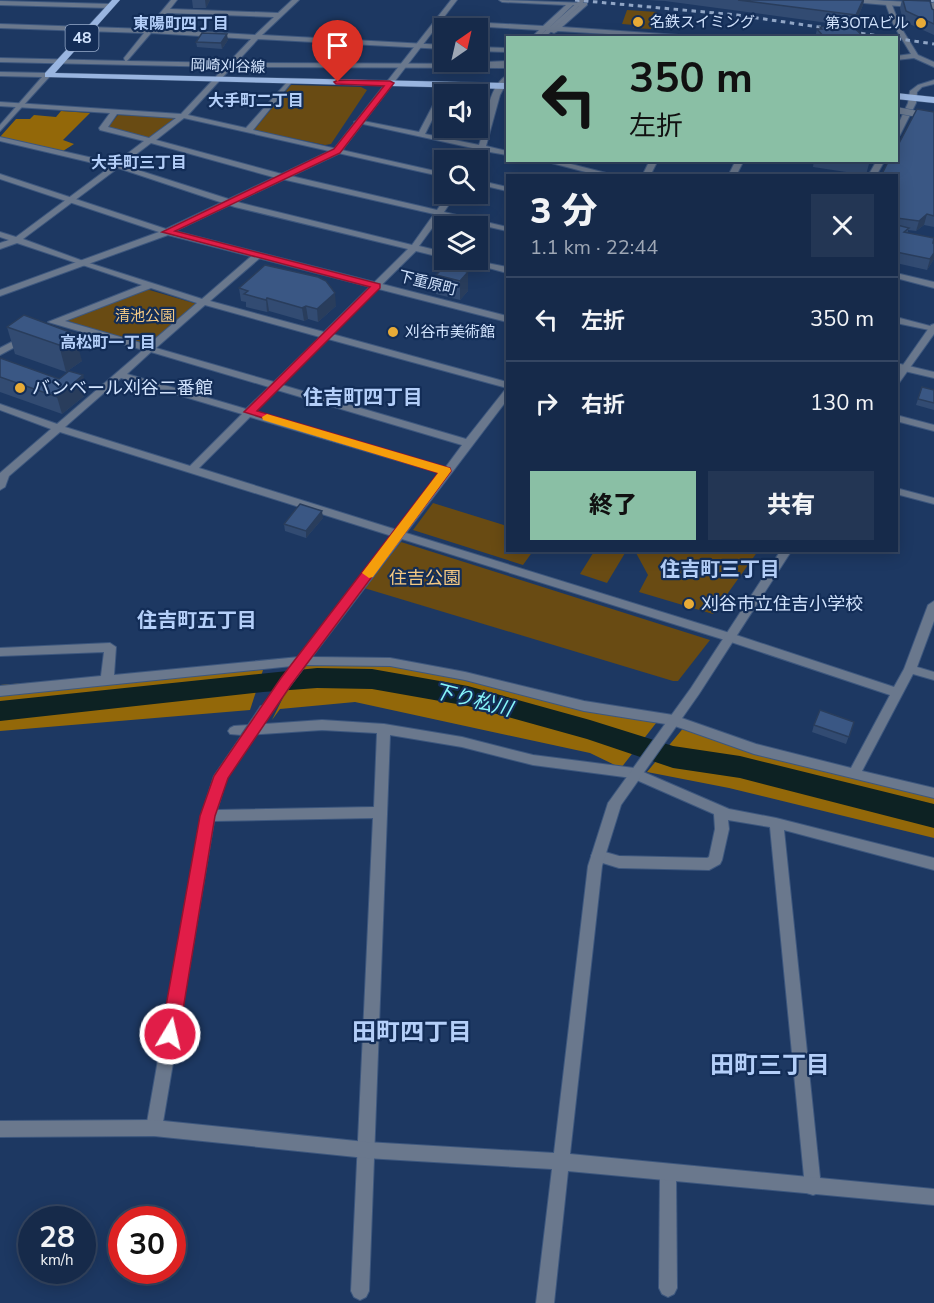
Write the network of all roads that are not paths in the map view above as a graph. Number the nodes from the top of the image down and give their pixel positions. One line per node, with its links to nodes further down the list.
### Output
1 (174, 0): 12 (street)
2 (296, 0): 13 (street)
3 (454, 0): 14 (street)
4 (502, 0): 10 (street)
5 (852, 0): 7 (street)
6 (871, 0): 7 (street)
7 (890, 2): 11 (street); 30 (street)
8 (0, 3): 9 (street)
9 (113, 3): 18 (main road, 48)
10 (579, 3): 19 (street); 19 (street)
11 (934, 6)
12 (165, 11): 13 (street); 20 (street)
13 (279, 15): 25 (street)
14 (439, 18)
15 (434, 25): 26 (street)
16 (488, 25): 19 (street)
17 (0, 26): 18 (street)
18 (91, 29): 20 (street); 34 (main road, 48)
19 (549, 29): 21 (street); 22 (street); 23 (street); 24 (street)
20 (149, 31): 25 (street); 33 (street)
21 (537, 36)
22 (542, 36)
23 (547, 36)
24 (671, 36)
25 (256, 37): 26 (street); 38 (street)
26 (417, 46): 27 (street); 40 (street)
27 (434, 47)
28 (488, 49): 29 (street)
29 (506, 50)
30 (915, 56): 32 (street); 41 (street)
31 (0, 58): 34 (street)
32 (898, 58)
33 (126, 59): 34 (street); 38 (street)
34 (61, 60): 38 (street); 43 (main road, 48)
35 (488, 62): 37 (street)
36 (506, 62): 40 (street)
37 (506, 62)
38 (232, 63): 40 (street); 44 (street)
39 (434, 63): 40 (street)
40 (405, 64): 47 (street)
41 (934, 65)
42 (0, 74): 43 (street)
43 (48, 75): 44 (main road, 岡崎刈谷線 / 48); 55 (street)
44 (218, 80): 45 (main road, 岡崎刈谷線 / 48); 59 (street)
45 (289, 82): 47 (main road, 岡崎刈谷線 / 48); 63 (street)
46 (934, 82): 52 (street)
47 (390, 83): 48 (main road, 岡崎刈谷線 / 48); 61 (street)
48 (447, 84)
49 (488, 85): 50 (main road, 岡崎刈谷線 / 48)
50 (503, 86): 68 (street)
51 (898, 96): 52 (main road)
52 (913, 96): 53 (main road); 64 (street)
53 (934, 100)
54 (0, 104): 55 (street)
55 (21, 105): 58 (street); 62 (street)
56 (434, 110): 65 (street)
57 (898, 110): 60 (street, bridge)
58 (115, 112): 59 (street); 67 (street)
59 (183, 116): 63 (street); 67 (street)
60 (934, 117)
61 (358, 122): 65 (street); 69 (street)
62 (0, 129)
63 (248, 131): 69 (street)
64 (898, 131)
65 (421, 135): 68 (street)
66 (0, 140): 73 (street)
67 (150, 141): 73 (street); 78 (street)
68 (484, 148): 70 (street)
69 (337, 151): 75 (street); 78 (street)
70 (506, 153)
71 (550, 162): 74 (street)
72 (595, 162): 74 (street)
73 (118, 166): 81 (street); 82 (street)
74 (592, 171): 76 (street)
75 (434, 172)
76 (605, 174)
77 (0, 176): 81 (street, 下重原町)
78 (285, 177): 82 (street); 84 (street)
79 (488, 185): 80 (street)
80 (506, 189)
81 (72, 201): 86 (street, 下重原町); 88 (street)
82 (230, 202): 86 (street); 90 (street)
83 (445, 204): 84 (street)
84 (438, 213): 85 (street); 90 (street)
85 (506, 229)
86 (166, 232): 92 (street, 下重原町); 93 (street)
87 (0, 234): 88 (street)
88 (17, 240): 89 (street); 93 (street)
89 (0, 246)
90 (414, 248): 91 (street); 99 (street)
91 (434, 253)
92 (258, 255): 99 (street, 下重原町); 101 (street)
93 (83, 264): 98 (street); 100 (street)
94 (488, 266): 95 (street)
95 (506, 270)
96 (898, 276): 97 (street)
97 (934, 285)
98 (149, 286): 101 (street); 103 (street)
99 (377, 286): 102 (street, 下重原町); 108 (street)
100 (0, 293)
101 (204, 302): 108 (street); 109 (street)
102 (506, 319)
103 (56, 321): 105 (street); 109 (street)
104 (898, 321): 106 (street)
105 (46, 326)
106 (933, 328): 111 (street)
107 (37, 331): 110 (street)
108 (327, 335): 114 (street); 115 (street)
109 (149, 350): 112 (street); 115 (street)
110 (0, 352)
111 (900, 367): 113 (street)
112 (120, 375): 118 (street); 120 (street)
113 (934, 375)
114 (506, 385)
115 (275, 386): 118 (street); 122 (street)
116 (506, 394): 122 (street)
117 (0, 407): 120 (street)
118 (250, 412): 123 (street); 124 (street)
119 (898, 419): 121 (street)
120 (58, 428): 123 (street); 125 (street)
121 (934, 429)
122 (468, 442): 124 (street)
123 (192, 469): 129 (street)
124 (446, 471): 129 (street)
125 (2, 475): 126 (street)
126 (0, 488)
127 (898, 492): 128 (street)
128 (934, 501)
129 (398, 535): 132 (street); 134 (street)
130 (786, 552): 132 (street)
131 (934, 605): 135 (street)
132 (729, 637): 139 (street); 140 (street)
133 (0, 652): 137 (street)
134 (299, 665): 137 (street); 140 (street); 142 (street, bridge)
135 (910, 669): 136 (street); 139 (street)
136 (934, 676)
137 (107, 680): 138 (street)
138 (0, 691)
139 (898, 693): 144 (street)
140 (673, 720): 143 (street); 144 (street)
141 (384, 729): 142 (street); 143 (street); 147 (street)
142 (240, 735): 148 (street)
143 (635, 771): 146 (street); 150 (street)
144 (854, 774): 145 (street)
145 (934, 794)
146 (721, 812): 149 (street); 150 (street)
147 (381, 813): 148 (street); 154 (street)
148 (208, 816): 152 (street)
149 (776, 823): 151 (street); 157 (street)
150 (598, 856): 155 (street)
151 (934, 864)
152 (154, 1128): 153 (street); 154 (street)
153 (0, 1129)
154 (366, 1150): 155 (street); 160 (street)
155 (561, 1164): 156 (street); 161 (street)
156 (668, 1173): 157 (street); 159 (street)
157 (813, 1187): 158 (street)
158 (934, 1197)
159 (668, 1288)
160 (360, 1292)
161 (545, 1303)

